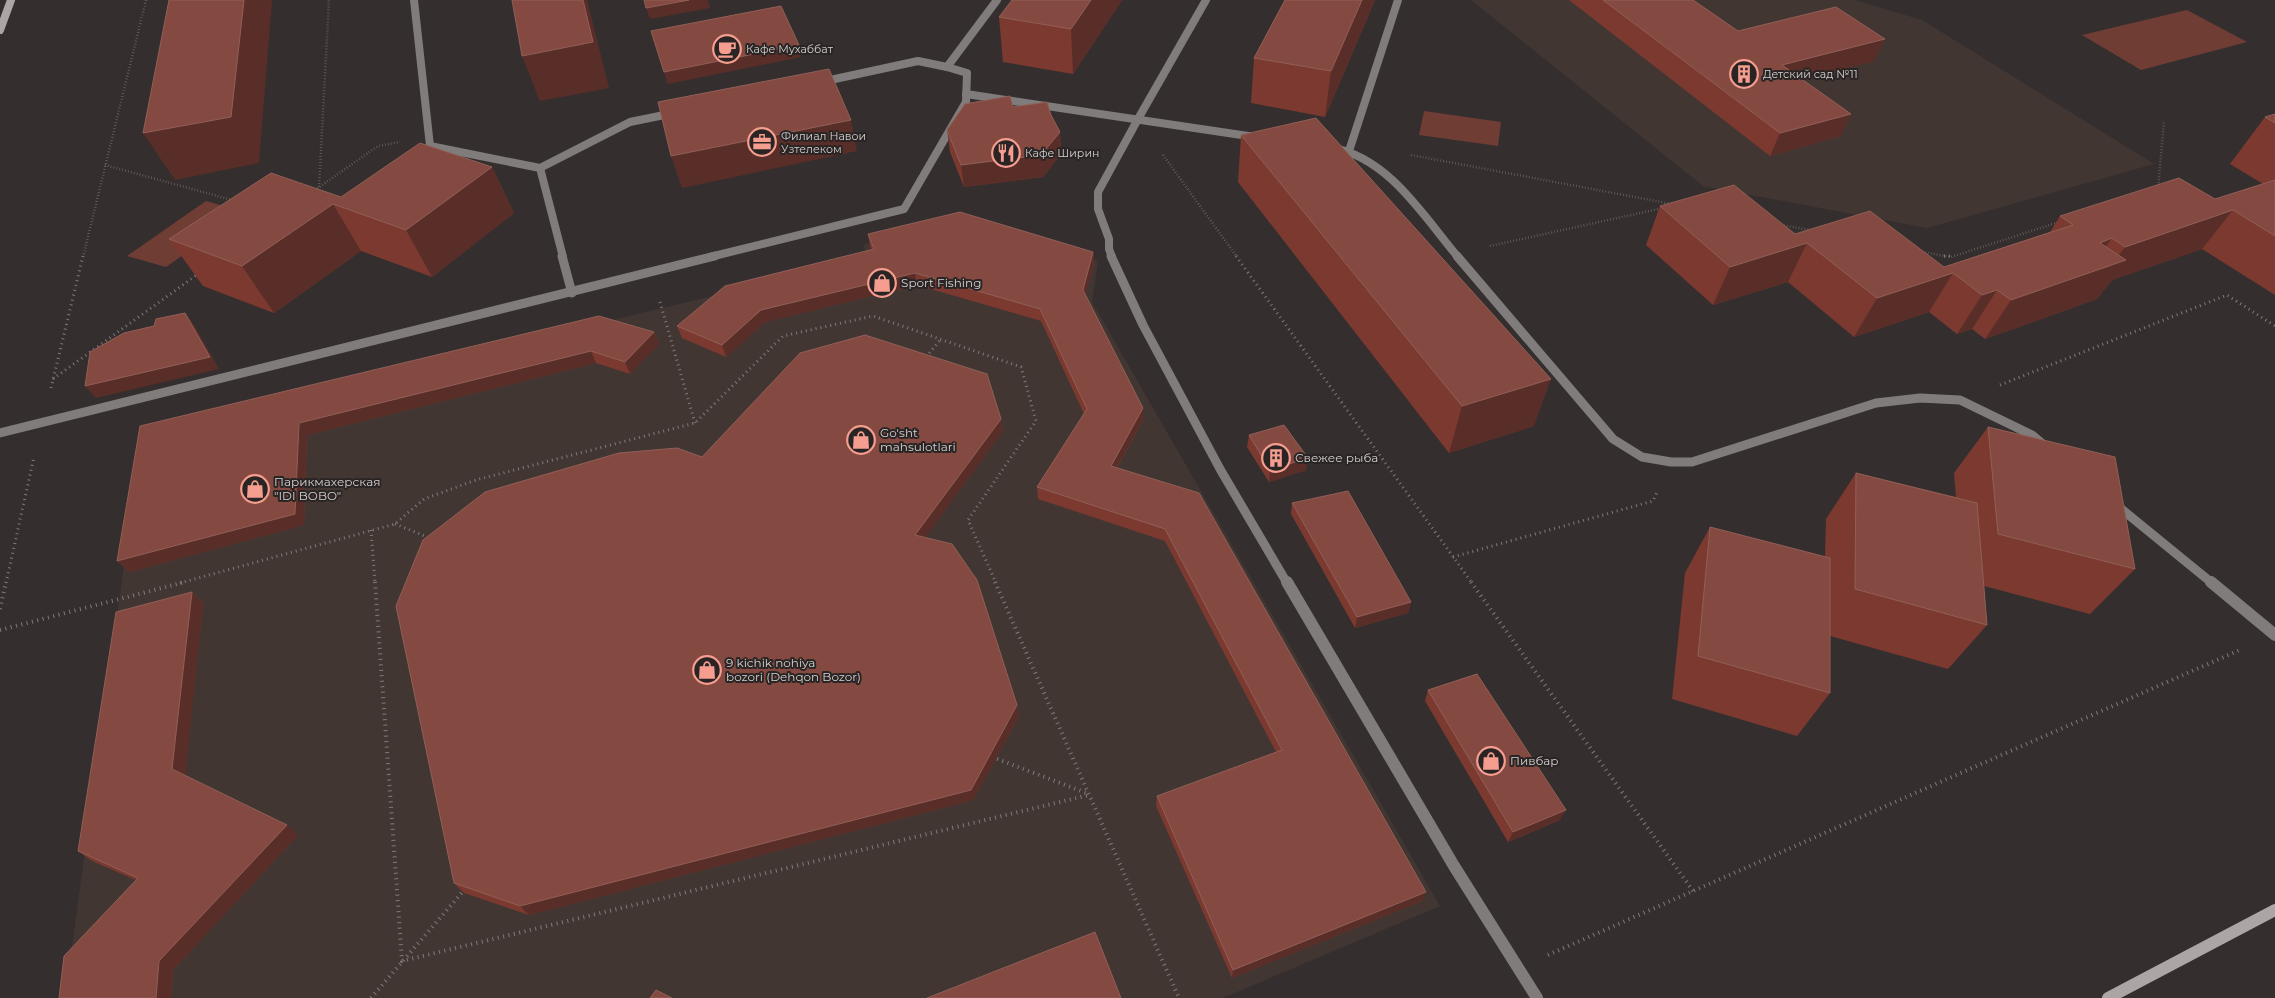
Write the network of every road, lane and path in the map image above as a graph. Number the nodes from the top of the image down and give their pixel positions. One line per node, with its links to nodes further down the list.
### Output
1 (11, 0): 8 (main road)
2 (146, 0): 21 (path)
3 (329, 0): 23 (path)
4 (414, 0): 16 (street)
5 (997, 0): 10 (street)
6 (1206, 0): 14 (street)
7 (1398, 0): 19 (street)
8 (4, 10): 9 (main road)
9 (0, 30)
10 (947, 67): 11 (street); 12 (street)
11 (812, 83)
12 (966, 94): 14 (street); 33 (street)
13 (678, 112): 22 (street)
14 (1138, 120): 17 (street); 49 (path); 60 (street)
15 (2164, 122): 24 (path)
16 (429, 135): 22 (street); 23 (path)
17 (1262, 138)
18 (1320, 146): 19 (street)
19 (1349, 150): 31 (street)
20 (1408, 155): 31 (path)
21 (105, 165): 26 (path); 38 (path)
22 (540, 168): 34 (street)
23 (320, 187): 25 (path)
24 (2158, 191)
25 (312, 192)
26 (235, 201)
27 (2064, 221): 30 (path)
28 (1780, 225): 29 (path)
29 (1818, 232)
30 (1913, 250)
31 (1455, 254): 44 (street)
32 (202, 271): 38 (path)
33 (650, 273): 34 (street); 41 (path)
34 (572, 292): 40 (street)
35 (2275, 326): 39 (path)
36 (941, 339): 37 (path); 41 (path); 55 (path)
37 (922, 361)
38 (53, 379): 40 (path)
39 (1960, 400): 43 (street); 44 (street)
40 (42, 423): 42 (street); 50 (path)
41 (695, 423): 46 (path)
42 (0, 434)
43 (2055, 454)
44 (1671, 462): 49 (path)
45 (2108, 498): 52 (street)
46 (395, 524): 47 (path); 48 (path)
47 (371, 530): 51 (path); 59 (path)
48 (432, 538)
49 (1453, 558): 57 (path)
50 (0, 609)
51 (0, 630)
52 (2275, 635)
53 (2248, 647): 57 (path)
54 (988, 755): 55 (path)
55 (1089, 795): 59 (path); 62 (path)
56 (466, 887): 59 (path)
57 (1693, 891): 60 (path)
58 (2275, 910): 64 (main road)
59 (402, 961): 61 (path)
60 (1518, 968): 63 (street)
61 (371, 998)
62 (1178, 998)
63 (1537, 998)
64 (2108, 998)

